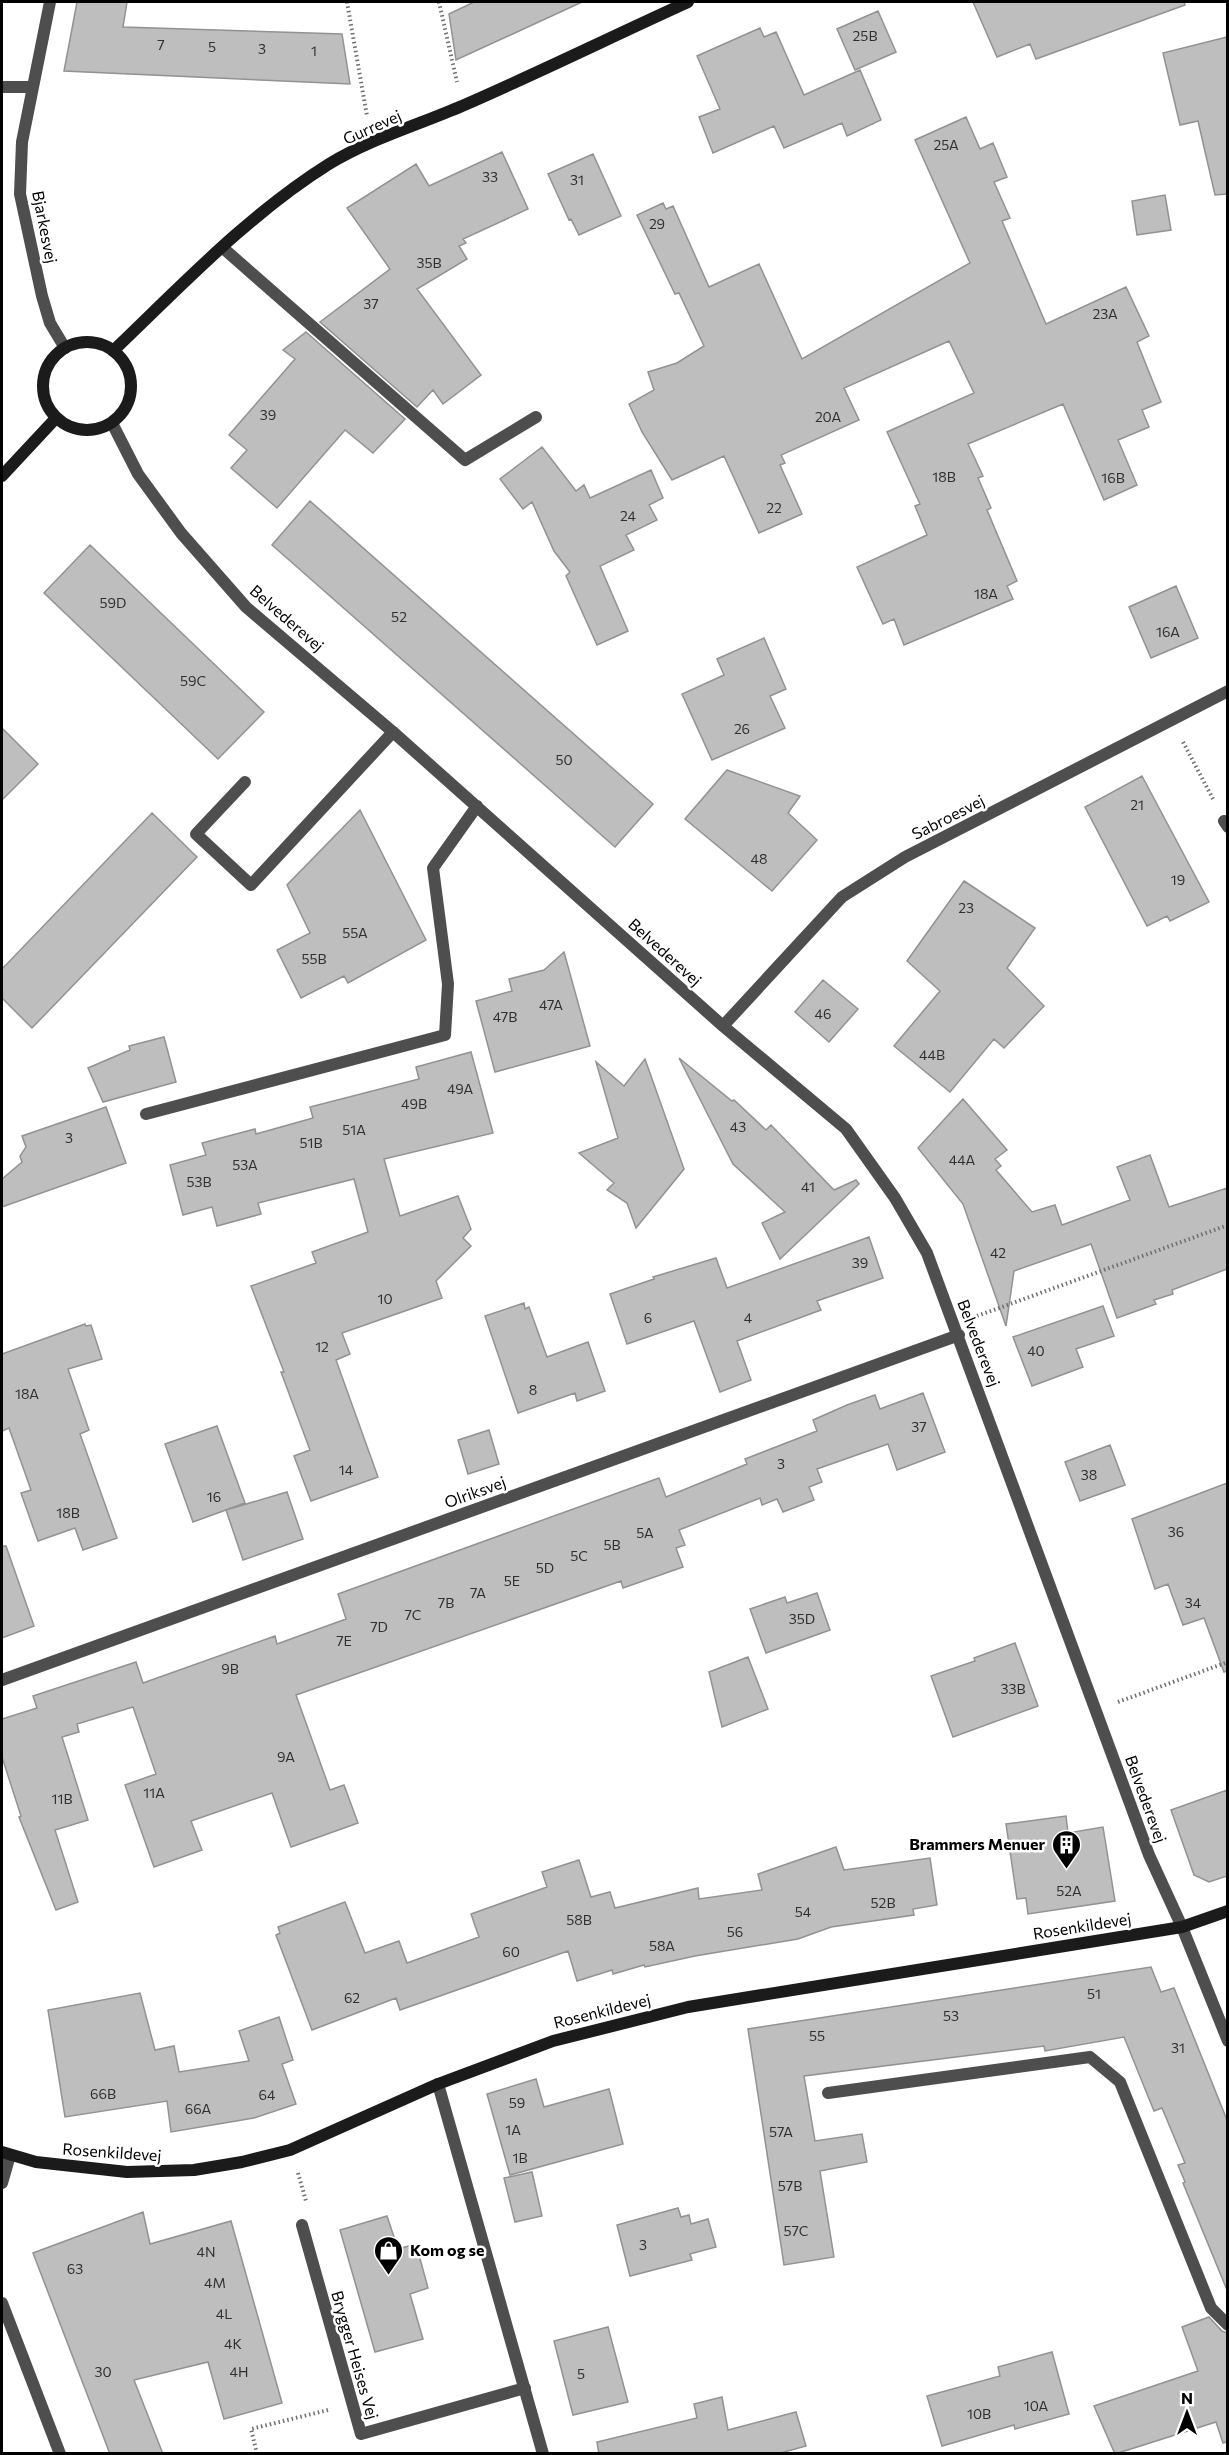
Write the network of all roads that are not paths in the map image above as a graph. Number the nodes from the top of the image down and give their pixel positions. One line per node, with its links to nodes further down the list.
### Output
1 (50, 2): 4 (street, Bjarkesvej)
2 (688, 2): 5 (street, Gurrevej)
3 (2, 87): 4 (street)
4 (33, 87): 6 (street, Bjarkesvej)
5 (223, 248): 7 (street, Gurrevej); 8 (street)
6 (65, 348): 7 (street); 9 (street)
7 (113, 351): 10 (street)
8 (536, 417)
9 (56, 418): 10 (street); 11 (street)
10 (112, 423): 13 (street, Belvederevej)
11 (2, 476)
12 (1227, 691): 16 (street, Sabroesvej)
13 (393, 732): 14 (street); 15 (street, Belvederevej)
14 (245, 782)
15 (477, 806): 16 (street, Belvederevej); 17 (street)
16 (723, 1026): 18 (street, Belvederevej)
17 (146, 1114)
18 (957, 1330): 19 (street, Olriksvej); 21 (street, Belvederevej)
19 (2, 1680)
20 (1227, 1911): 21 (street, Rosenkildevej)
21 (1182, 1927): 22 (street, Belvederevej); 23 (street, Rosenkildevej)
22 (1227, 2041)
23 (438, 2084): 25 (street, Rosenkildevej); 30 (street)
24 (828, 2093): 29 (street)
25 (6, 2154): 26 (street)
26 (2, 2183)
27 (302, 2225): 30 (street, Brygger Heises Vej)
28 (2, 2303): 31 (street)
29 (1227, 2325)
30 (525, 2388): 32 (street)
31 (60, 2454)
32 (543, 2454)

